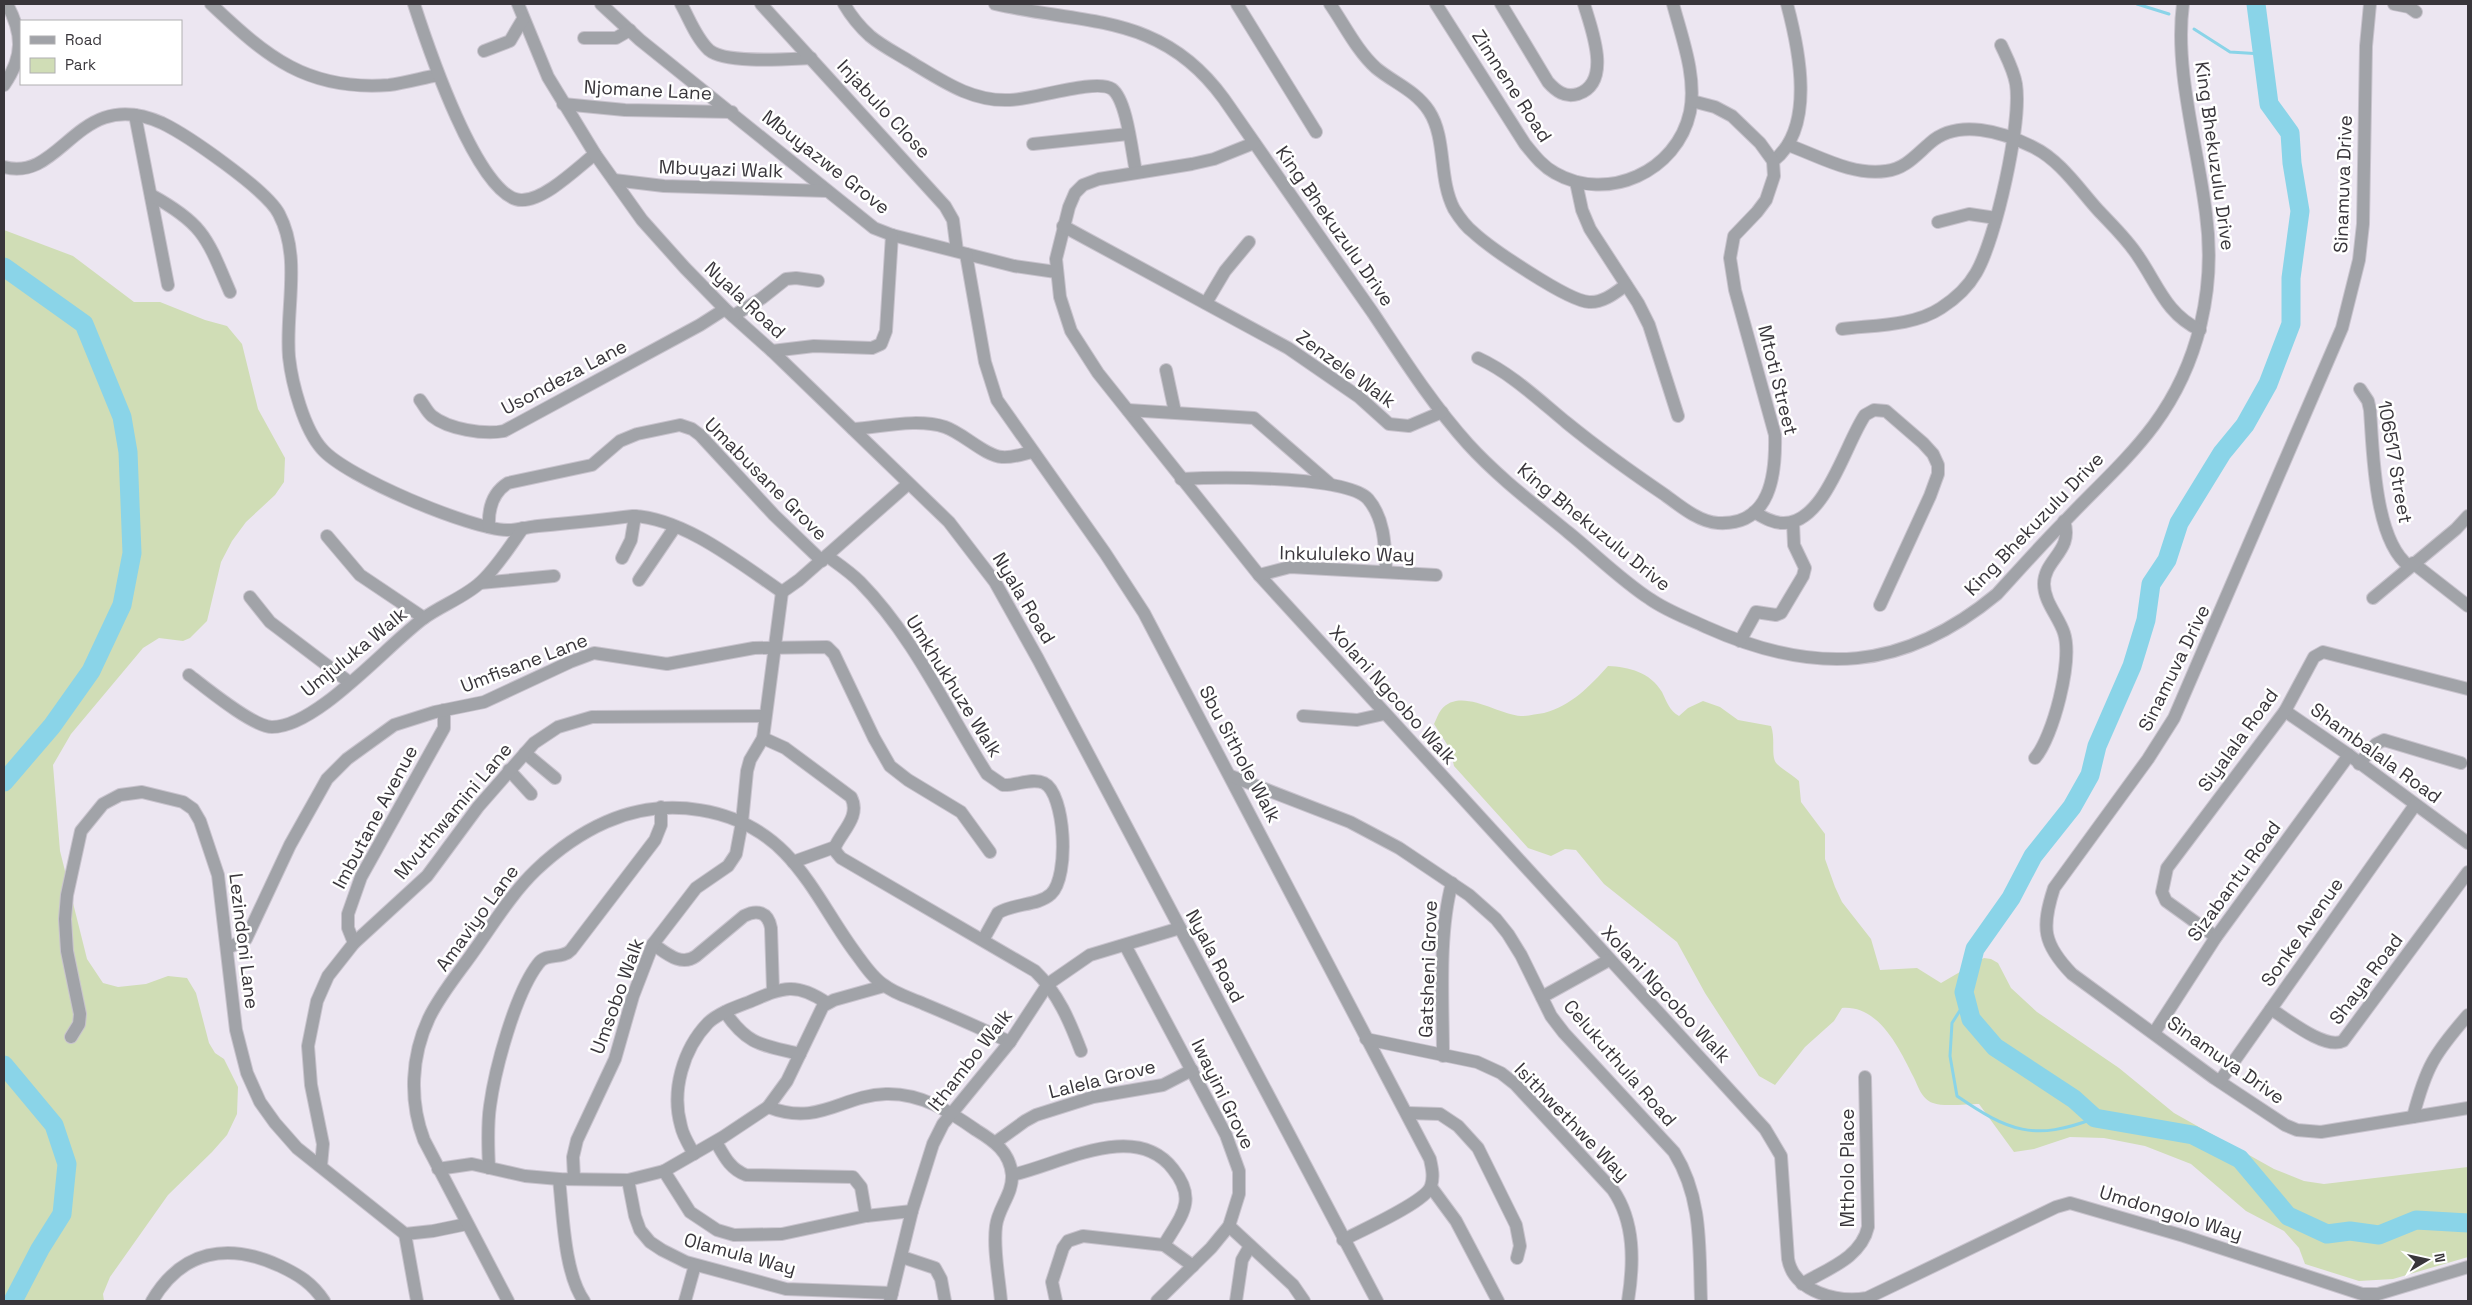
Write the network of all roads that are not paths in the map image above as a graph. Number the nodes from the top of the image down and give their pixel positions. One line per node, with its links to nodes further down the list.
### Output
1 (7, 4): 29 (street)
2 (211, 4): 28 (street)
3 (414, 4): 28 (street)
4 (518, 4): 22 (street, Nyala Road)
5 (601, 4): 23 (street, Mbuyazwe Grove)
6 (681, 4): 27 (street)
7 (761, 4): 27 (street, Injabulo Close)
8 (844, 4): 35 (street)
9 (995, 4): 37 (street, King Bhekuzulu Drive)
10 (1237, 4): 34 (street)
11 (1330, 4): 57 (street)
12 (1436, 4): 45 (street, Zimnene Road)
13 (1501, 4): 14 (street)
14 (1584, 4)
15 (1673, 4): 30 (street, Zimnene Road)
16 (1787, 4): 39 (street)
17 (2183, 4): 62 (street, King Bhekuzulu Drive)
18 (2382, 4): 20 (street)
19 (2394, 4): 21 (street)
20 (2369, 6): 146 (street, Sinamuva Drive)
21 (2422, 8)
22 (523, 19): 26 (street); 31 (street, Nyala Road)
23 (630, 30): 24 (street); 32 (street, Mbuyazwe Grove)
24 (584, 38)
25 (2001, 45): 36 (street)
26 (484, 51)
27 (811, 58): 53 (street, Injabulo Close)
28 (438, 75): 40 (street)
29 (4, 85)
30 (1692, 101): 41 (street); 45 (street, Zimnene Road)
31 (563, 104): 32 (street, Njomane Lane); 40 (street, Nyala Road)
32 (732, 112): 46 (street, Mbuyazwe Grove)
33 (135, 115): 42 (street); 47 (street); 83 (street)
34 (1316, 132)
35 (1128, 134): 38 (street); 43 (street)
36 (2012, 139): 39 (street); 48 (street); 62 (street)
37 (1254, 143): 43 (street, Xolani Ngcobo Walk); 70 (street, King Bhekuzulu Drive)
38 (1033, 144)
39 (1788, 145): 41 (street)
40 (595, 154): 44 (street, Nyala Road)
41 (1773, 161): 77 (street, Mtoti Street)
42 (4, 166)
43 (1136, 172): 50 (street, Xolani Ngcobo Walk)
44 (614, 180): 46 (street, Mbuyazi Walk); 60 (street, Nyala Road)
45 (1576, 182): 57 (street)
46 (827, 191): 51 (street, Mbuyazwe Grove)
47 (151, 195): 56 (street); 58 (street)
48 (1996, 218): 49 (street); 61 (street)
49 (1938, 222)
50 (1063, 226): 54 (street, Xolani Ngcobo Walk); 59 (street, Zenzele Walk)
51 (892, 235): 53 (street, Mbuyazwe Grove); 63 (street)
52 (1249, 242): 59 (street)
53 (961, 252): 54 (street, Mbuyazwe Grove); 73 (street, Sbu Sithole Walk)
54 (1056, 272): 68 (street, Xolani Ngcobo Walk)
55 (818, 281): 60 (street, Usondeza Lane)
56 (168, 285)
57 (1626, 285): 71 (street)
58 (230, 292)
59 (1206, 303): 70 (street, Zenzele Walk)
60 (729, 313): 63 (street, Nyala Road); 67 (street, Usondeza Lane)
61 (1842, 329)
62 (2200, 330): 80 (street, King Bhekuzulu Drive)
63 (772, 351): 72 (street, Nyala Road)
64 (1478, 358): 77 (street, Mtoti Street)
65 (1166, 370): 69 (street)
66 (2360, 389): 88 (street, 106517 Street)
67 (420, 400)
68 (1128, 410): 69 (street); 74 (street, Xolani Ngcobo Walk)
69 (1175, 412): 75 (street)
70 (1442, 412): 101 (street, King Bhekuzulu Drive)
71 (1678, 416)
72 (854, 429): 73 (street); 76 (street, Nyala Road)
73 (1032, 452): 118 (street, Sbu Sithole Walk)
74 (1181, 479): 75 (street); 90 (street, Xolani Ngcobo Walk)
75 (1329, 482): 89 (street)
76 (908, 484): 87 (street); 130 (street, Nyala Road)
77 (1754, 512): 81 (street)
78 (635, 516): 82 (street); 84 (street); 86 (street)
79 (2468, 516): 88 (street)
80 (2064, 521): 101 (street, King Bhekuzulu Drive); 114 (street)
81 (1793, 522): 98 (street); 101 (street)
82 (675, 526): 93 (street); 95 (street)
83 (489, 527): 84 (street); 87 (street, Umabusane Grove)
84 (523, 528): 94 (street, Umjuluka Walk)
85 (327, 536): 100 (street)
86 (622, 558)
87 (824, 558): 95 (street); 132 (street, Umkhukhuze Walk)
88 (2411, 565): 97 (street); 99 (street, 106517 Street)
89 (1386, 572): 90 (street, Inkululeko Way); 91 (street, Inkululeko Way)
90 (1259, 575): 108 (street, Xolani Ngcobo Walk)
91 (1436, 575)
92 (554, 576): 94 (street)
93 (639, 580)
94 (480, 583): 100 (street, Umjuluka Walk)
95 (782, 592): 102 (street)
96 (250, 597): 104 (street)
97 (2373, 598)
98 (1880, 605)
99 (2468, 606)
100 (424, 618): 104 (street, Umjuluka Walk)
101 (1740, 641)
102 (774, 647): 106 (street, Umfisane Lane); 109 (street); 126 (street, Umfisane Lane)
103 (189, 675): 104 (street, Umjuluka Walk)
104 (349, 682)
105 (2468, 688): 107 (street, Siyalala Road)
106 (444, 710): 133 (street, Imbutane Avenue); 136 (street, Umfisane Lane)
107 (2285, 711): 113 (street, Shambalala Road); 131 (street, Siyalala Road)
108 (1384, 714): 110 (street); 137 (street, Xolani Ngcobo Walk)
109 (765, 716): 111 (street); 112 (street, Mvuthwamini Lane)
110 (1303, 716)
111 (763, 738): 123 (street, Umsobo Walk); 125 (street)
112 (525, 753): 117 (street, Mvuthwamini Lane); 119 (street)
113 (2349, 755): 116 (street, Shambalala Road); 131 (street, Sizabantu Road)
114 (2035, 758)
115 (2462, 763): 116 (street)
116 (2359, 764): 121 (street, Shambalala Road)
117 (509, 770): 120 (street); 133 (street, Mvuthwamini Lane)
118 (1231, 776): 129 (street, Celukuthula Road); 148 (street, Sbu Sithole Walk)
119 (555, 778)
120 (531, 794)
121 (2415, 805): 124 (street, Shambalala Road); 143 (street, Sonke Avenue)
122 (661, 808): 123 (street, Amaviyo Lane); 165 (street); 166 (street, Amaviyo Lane)
123 (742, 822): 127 (street, Amaviyo Lane); 134 (street, Umsobo Walk)
124 (2468, 844)
125 (835, 847): 127 (street); 132 (street)
126 (990, 852)
127 (793, 862): 139 (street, Amaviyo Lane)
128 (2468, 872): 143 (street, Shaya Road)
129 (1452, 883): 141 (street, Celukuthula Road); 152 (street, Gatsheni Grove)
130 (1180, 928): 135 (street, Ithambo Walk); 178 (street, Nyala Road)
131 (2216, 937): 146 (street, Sizabantu Road)
132 (982, 940): 138 (street)
133 (354, 943): 164 (street, Mvuthwamini Lane)
134 (653, 944): 140 (street); 169 (street, Umsobo Walk)
135 (1125, 945): 138 (street, Ithambo Walk); 153 (street, Iwayini Grove)
136 (228, 948): 147 (street, Lezindoni Lane); 164 (street, Lezindoni Lane)
137 (1609, 960): 141 (street); 186 (street, Xolani Ngcobo Walk)
138 (1048, 984): 149 (street, Ithambo Walk); 150 (street)
139 (884, 986): 142 (street); 149 (street, Amaviyo Lane)
140 (773, 990): 142 (street); 144 (street)
141 (1542, 998): 205 (street, Celukuthula Road)
142 (827, 1003): 151 (street)
143 (2271, 1009): 155 (street, Sonke Avenue)
144 (725, 1012): 151 (street); 163 (street)
145 (2468, 1015): 160 (street)
146 (2154, 1033): 155 (street, Sinamuva Drive)
147 (71, 1037)
148 (1366, 1039): 152 (street, Isithwethwe Way); 159 (street, Sbu Sithole Walk)
149 (1010, 1042): 158 (street, Ithambo Walk)
150 (1081, 1051)
151 (800, 1054): 156 (street)
152 (1444, 1056): 204 (street, Isithwethwe Way)
153 (1192, 1070): 162 (street, Lalela Grove); 176 (street, Iwayini Grove)
154 (1865, 1078): 186 (street, Mtholo Place)
155 (2220, 1081): 160 (street, Sinamuva Drive)
156 (768, 1106): 158 (street); 161 (street)
157 (2468, 1108): 160 (street, Sinamuva Drive)
158 (952, 1113): 162 (street); 173 (street, Ithambo Walk)
159 (1407, 1113): 172 (street, Sbu Sithole Walk); 182 (street)
160 (2412, 1118)
161 (716, 1142): 163 (street); 174 (street)
162 (996, 1142): 168 (street)
163 (694, 1154): 167 (street)
164 (321, 1166): 177 (street, Lezindoni Lane)
165 (489, 1168): 166 (street); 170 (street)
166 (438, 1169): 175 (street, Amaviyo Lane)
167 (664, 1171): 171 (street); 174 (street)
168 (1012, 1175): 179 (street); 197 (street)
169 (574, 1178): 170 (street); 171 (street)
170 (559, 1179): 194 (street)
171 (628, 1180): 183 (street, Olamula Way)
172 (1431, 1187): 178 (street); 203 (street)
173 (912, 1211): 174 (street); 181 (street, Ithambo Walk)
174 (866, 1216)
175 (467, 1224): 177 (street); 193 (street, Amaviyo Lane)
176 (1229, 1226): 180 (street); 184 (street, Iwayini Grove)
177 (405, 1234): 192 (street)
178 (1343, 1240): 202 (street, Nyala Road)
179 (1164, 1245): 184 (street); 198 (street)
180 (1250, 1246): 200 (street); 201 (street)
181 (902, 1257): 188 (street, Ithambo Walk); 196 (street)
182 (1517, 1258)
183 (695, 1265): 187 (street, Olamula Way); 195 (street)
184 (1193, 1266): 199 (street, Iwayini Grove)
185 (2468, 1269): 189 (street, Umdongolo Way)
186 (1802, 1284): 189 (street)
187 (820, 1296): 188 (street, Olamula Way)
188 (891, 1297)
189 (1877, 1298)
190 (152, 1301): 191 (street)
191 (324, 1301)
192 (417, 1301)
193 (508, 1301)
194 (584, 1301)
195 (685, 1301)
196 (945, 1301)
197 (1001, 1301)
198 (1056, 1301)
199 (1156, 1301)
200 (1236, 1301)
201 (1304, 1301)
202 (1377, 1301)
203 (1498, 1301)
204 (1628, 1301)
205 (1701, 1301)

